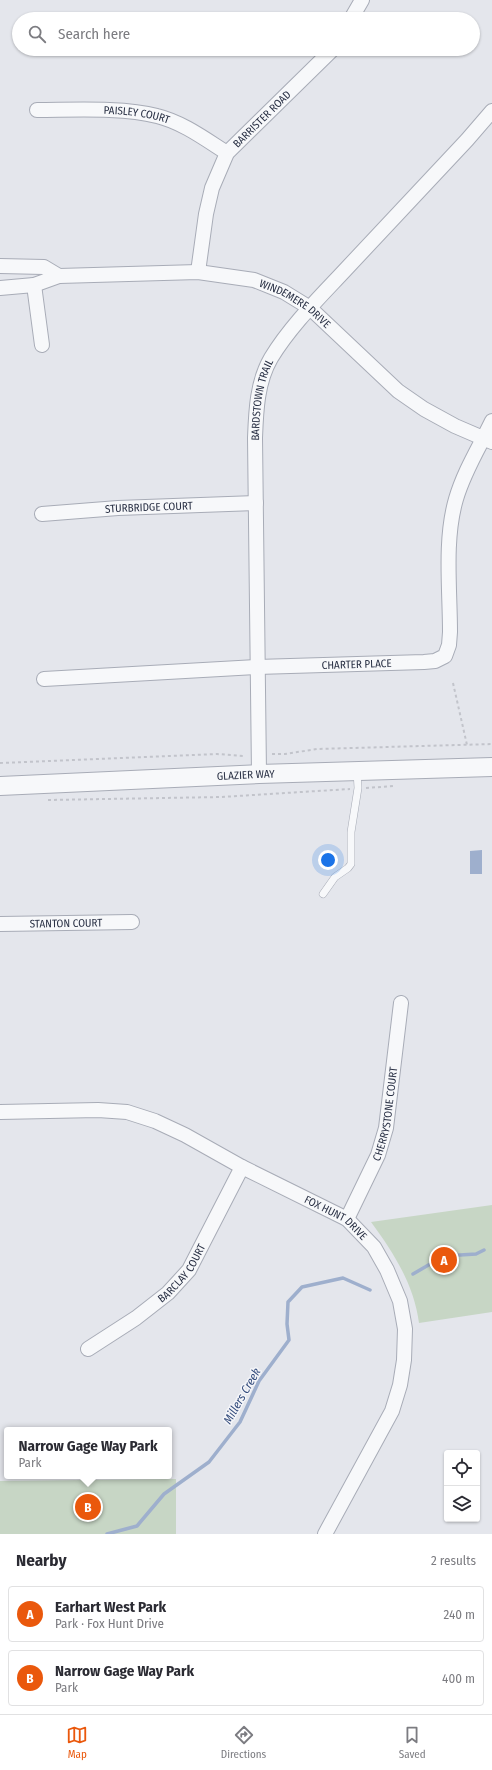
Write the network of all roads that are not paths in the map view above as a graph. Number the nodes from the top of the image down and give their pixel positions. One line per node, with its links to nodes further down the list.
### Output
1 (362, 0): 2 (street)
2 (354, 12)
3 (326, 56): 6 (street, BARRISTER ROAD)
4 (37, 110): 6 (street, PAISLEY COURT)
5 (492, 111): 12 (street, BARDSTOWN TRAIL)
6 (227, 153): 8 (street, BARRISTER ROAD)
7 (0, 266): 9 (street, WINDEMERE DRIVE)
8 (198, 272): 9 (street, WINDEMERE DRIVE); 12 (street, WINDEMERE DRIVE)
9 (59, 276): 10 (street, WINDEMERE DRIVE)
10 (34, 285): 11 (street, WINDEMERE DRIVE); 13 (street)
11 (0, 288)
12 (310, 308): 15 (street, WINDEMERE DRIVE); 16 (street, BARDSTOWN TRAIL)
13 (42, 345)
14 (492, 421): 15 (street)
15 (488, 440): 18 (street, CHARTER PLACE)
16 (256, 503): 17 (street, STURBRIDGE COURT); 18 (street, BARDSTOWN TRAIL)
17 (42, 514)
18 (257, 667): 19 (street, CHARTER PLACE); 21 (street, BARDSTOWN TRAIL)
19 (44, 679)
20 (492, 767): 22 (street, GLAZIER WAY)
21 (259, 774): 22 (street, GLAZIER WAY); 23 (street, GLAZIER WAY)
22 (358, 779): 24 (lane)
23 (0, 786)
24 (323, 894)
25 (132, 922): 26 (street, STANTON COURT)
26 (0, 924)
27 (401, 1003): 30 (street, CHERRYSTONE COURT)
28 (0, 1112): 29 (street, FOX HUNT DRIVE)
29 (242, 1166): 30 (street, FOX HUNT DRIVE); 31 (street, BARCLAY COURT)
30 (347, 1219): 32 (street, FOX HUNT DRIVE)
31 (88, 1349)
32 (325, 1534)

